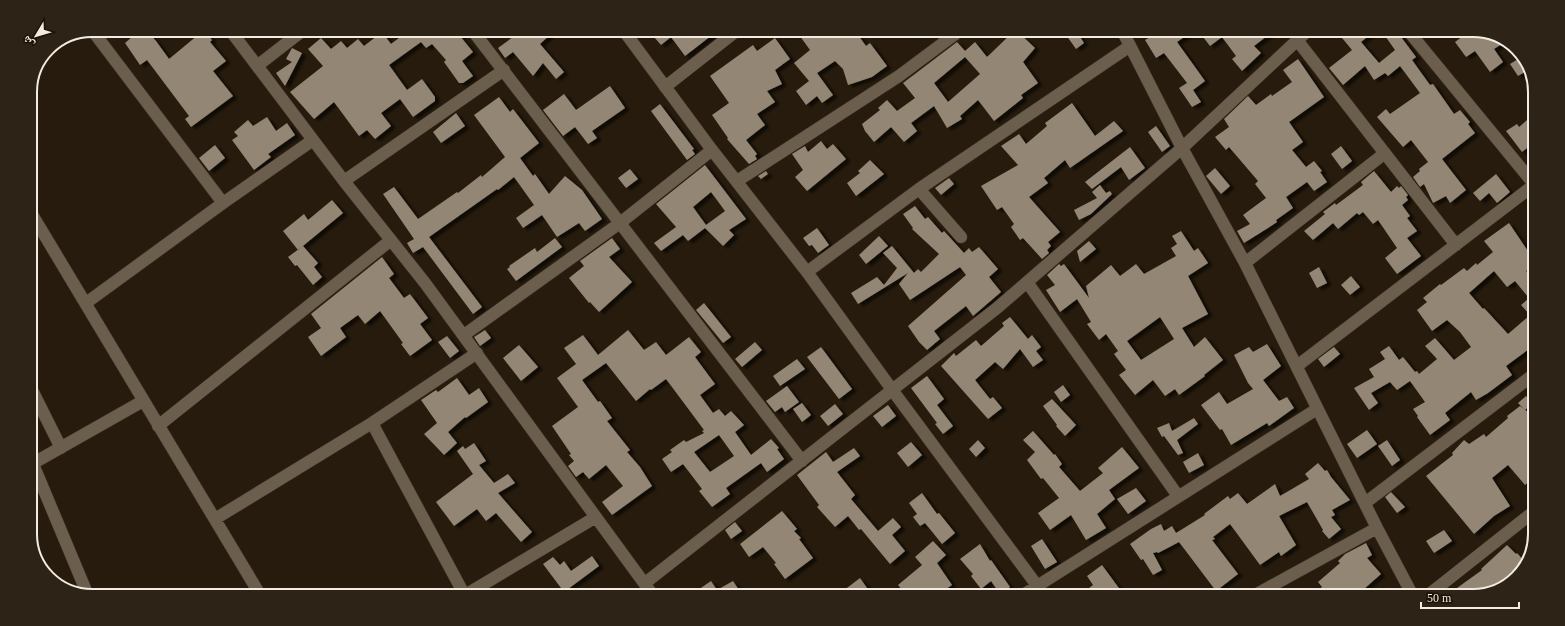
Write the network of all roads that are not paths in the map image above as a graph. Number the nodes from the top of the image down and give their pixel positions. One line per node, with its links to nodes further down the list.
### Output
1 (97, 37): 25 (street)
2 (235, 37): 13 (street)
3 (293, 37): 13 (street)
4 (478, 37): 14 (street)
5 (628, 37): 15 (street)
6 (729, 37): 15 (street)
7 (951, 37): 22 (street)
8 (1126, 37): 12 (street)
9 (1300, 37): 17 (street)
10 (1302, 37): 19 (street)
11 (1413, 37): 20 (street)
12 (1130, 46): 17 (street); 23 (street)
13 (257, 66): 16 (street)
14 (504, 70): 21 (street); 27 (street)
15 (665, 87): 18 (street)
16 (313, 140): 21 (street); 25 (street)
17 (1182, 148): 31 (street); 33 (street)
18 (712, 150): 22 (street); 27 (street)
19 (1385, 153): 30 (street); 31 (street)
20 (1528, 178)
21 (344, 181): 29 (street)
22 (737, 181): 32 (street)
23 (918, 189): 28 (street); 32 (street)
24 (1528, 190): 30 (street)
25 (223, 203): 34 (street)
26 (37, 222): 34 (street)
27 (620, 223): 35 (street); 46 (street)
28 (961, 237)
29 (391, 240): 35 (street); 44 (street)
30 (1456, 245): 37 (street)
31 (1244, 263): 37 (street)
32 (807, 272): 39 (street)
33 (1026, 282): 39 (street); 49 (street)
34 (86, 303): 41 (street)
35 (464, 335): 36 (street)
36 (477, 353): 43 (street); 52 (street)
37 (1297, 366): 42 (street)
38 (1528, 379): 50 (street)
39 (892, 391): 46 (street); 61 (street)
40 (37, 400): 45 (street)
41 (143, 401): 44 (street); 45 (street)
42 (1317, 409): 49 (street); 50 (street)
43 (372, 423): 53 (street); 58 (street)
44 (158, 426): 53 (street)
45 (61, 448): 47 (street)
46 (802, 461): 55 (street)
47 (37, 462)
48 (37, 477): 56 (street)
49 (1178, 496): 62 (street)
50 (1364, 503): 54 (street)
51 (1528, 516): 65 (street)
52 (596, 517): 55 (street); 59 (street)
53 (215, 520): 57 (street)
54 (1377, 528): 63 (street); 64 (street)
55 (645, 582): 60 (street)
56 (85, 589)
57 (257, 589)
58 (463, 589)
59 (474, 589)
60 (649, 589)
61 (1040, 589)
62 (1044, 589)
63 (1268, 589)
64 (1409, 589)
65 (1436, 589)

